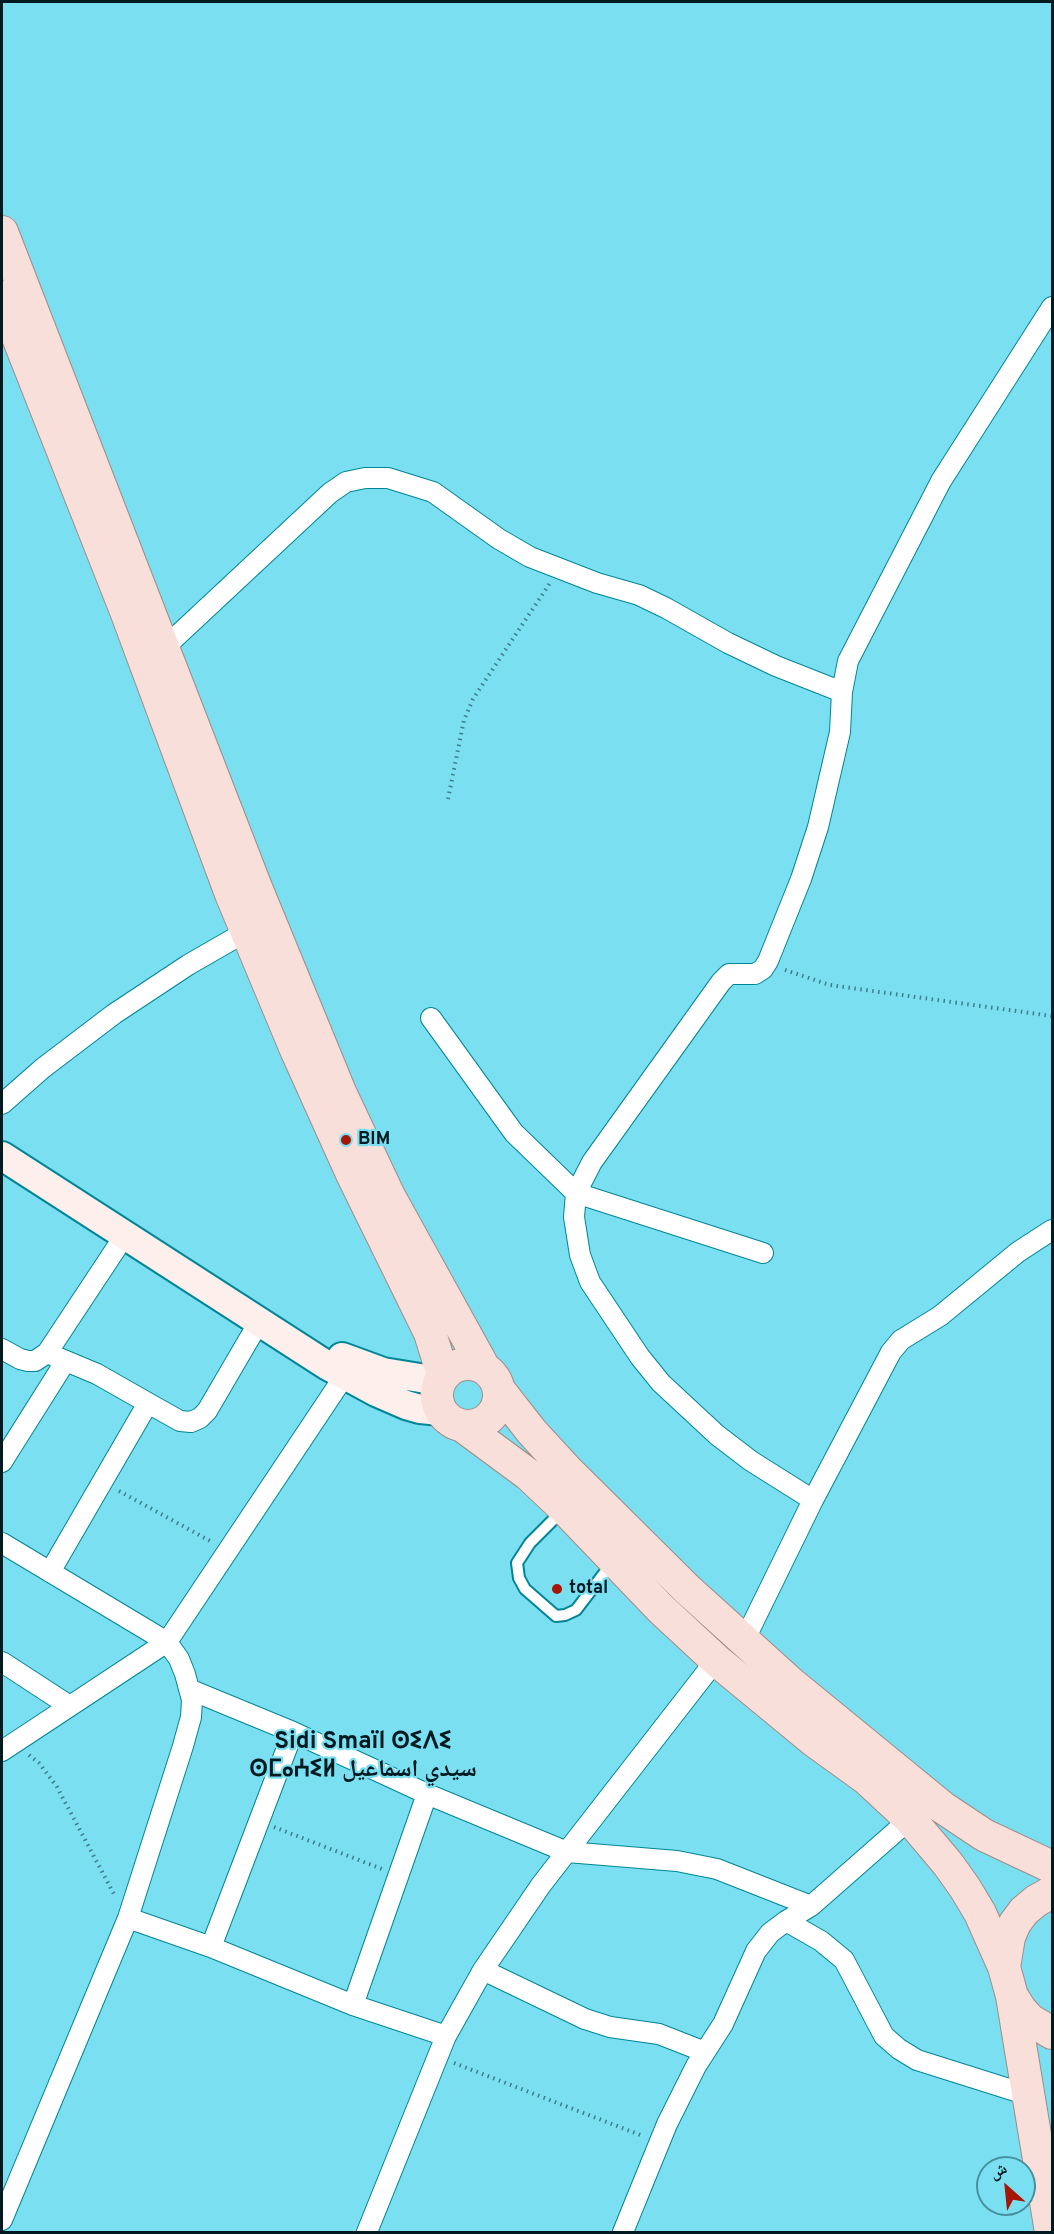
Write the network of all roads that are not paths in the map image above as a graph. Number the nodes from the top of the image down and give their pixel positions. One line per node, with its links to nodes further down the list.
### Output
1 (2, 232): 4 (main road)
2 (2, 297): 6 (main road)
3 (1053, 308): 5 (street)
4 (164, 648): 5 (street); 6 (main road)
5 (842, 692): 11 (street)
6 (258, 925): 8 (street); 20 (main road); 21 (main road)
7 (431, 1018): 11 (street)
8 (2, 1104)
9 (2, 1140): 20 (street)
10 (2, 1156): 13 (street)
11 (576, 1193): 14 (street); 25 (street)
12 (1053, 1230): 25 (street)
13 (125, 1235): 15 (street); 17 (street)
14 (763, 1253)
15 (259, 1322): 19 (street); 22 (street)
16 (2, 1349): 17 (street)
17 (47, 1353): 18 (street)
18 (66, 1362): 22 (street); 24 (street)
19 (345, 1375): 23 (street); 31 (street)
20 (442, 1377): 21 (main road); 23 (main road)
21 (492, 1380): 23 (main road); 30 (main road)
22 (148, 1403): 29 (street)
23 (452, 1419): 26 (main road)
24 (2, 1459)
25 (813, 1500): 30 (street)
26 (564, 1508): 28 (main road); 28 (lane)
27 (2, 1543): 29 (street)
28 (613, 1561): 32 (main road)
29 (50, 1572): 31 (street)
30 (744, 1641): 41 (main road)
31 (167, 1642): 34 (street); 35 (street)
32 (716, 1660): 39 (main road); 40 (street)
33 (2, 1662): 35 (street)
34 (190, 1690): 36 (street); 44 (street)
35 (68, 1706): 37 (street)
36 (293, 1732): 38 (street); 46 (street)
37 (2, 1751)
38 (427, 1794): 40 (street); 49 (street)
39 (910, 1819): 43 (street); 48 (main road)
40 (567, 1852): 43 (street); 47 (street)
41 (1053, 1867)
42 (1053, 1892): 48 (main road)
43 (811, 1906): 45 (street)
44 (128, 1918): 46 (street); 54 (street)
45 (786, 1921): 52 (street); 53 (street)
46 (212, 1947): 49 (street)
47 (483, 1970): 51 (street); 52 (street)
48 (1008, 1981): 50 (main road); 53 (main road)
49 (352, 2005): 51 (street)
50 (1053, 2033)
51 (446, 2036): 55 (street)
52 (705, 2052): 56 (street)
53 (1028, 2095): 57 (main road)
54 (2, 2220)
55 (367, 2232)
56 (623, 2232)
57 (1052, 2232)

